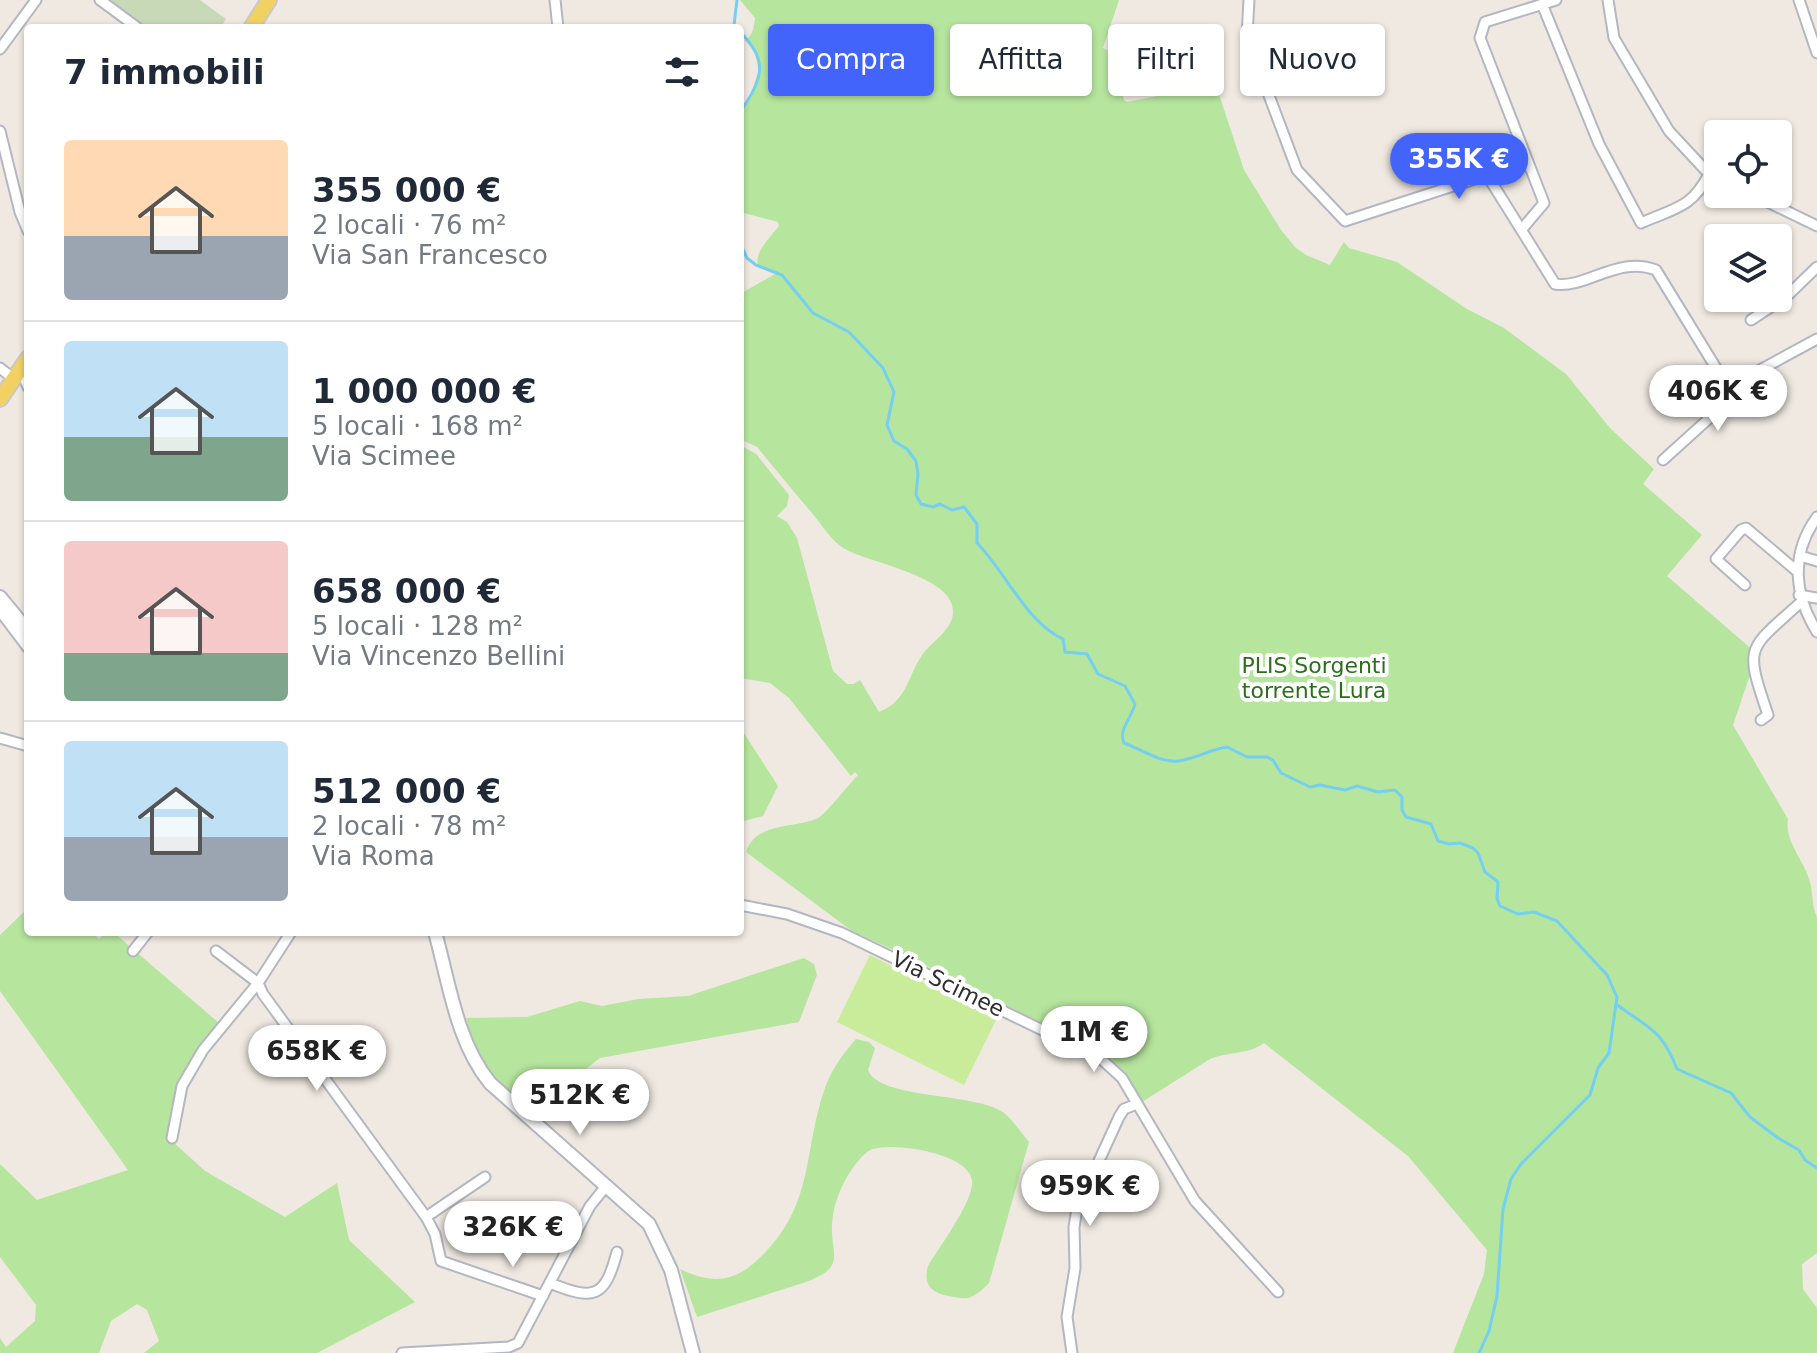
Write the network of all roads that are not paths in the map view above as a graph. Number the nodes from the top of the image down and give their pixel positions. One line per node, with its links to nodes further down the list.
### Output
1 (36, 0): 13 (street)
2 (100, 0): 10 (street)
3 (555, 0): 12 (street)
4 (1249, 0): 21 (street)
5 (1556, 0): 9 (street)
6 (1608, 0): 16 (street)
7 (1799, 0): 14 (street)
8 (266, 1): 11 (main road)
9 (1542, 4): 17 (street); 21 (street)
10 (133, 24)
11 (253, 24)
12 (558, 24)
13 (0, 49)
14 (1817, 53)
15 (0, 131): 19 (street)
16 (1704, 166)
17 (1704, 188)
18 (1780, 208): 20 (street)
19 (24, 222)
20 (1817, 226)
21 (1522, 229): 27 (street)
22 (1817, 267): 23 (street)
23 (1751, 320)
24 (1817, 339): 27 (street)
25 (0, 368): 26 (street)
26 (21, 369): 28 (main road)
27 (1734, 384): 29 (street)
28 (0, 399)
29 (1663, 460)
30 (1817, 517): 31 (street)
31 (1800, 556): 32 (street); 33 (street)
32 (1817, 561)
33 (1798, 572): 34 (street); 36 (street)
34 (1745, 585)
35 (0, 597): 39 (street)
36 (1800, 598): 37 (street); 40 (street); 42 (street)
37 (1817, 598)
38 (0, 611): 41 (street)
39 (24, 626)
40 (1817, 632)
41 (24, 643)
42 (1761, 720)
43 (0, 738): 44 (street)
44 (24, 745)
45 (744, 906): 52 (street, Via Scimee)
46 (145, 936): 49 (street)
47 (288, 936): 51 (street)
48 (436, 936): 55 (street)
49 (133, 951)
50 (216, 951): 51 (street)
51 (258, 983): 53 (street); 56 (street)
52 (1137, 1104): 59 (street, Via Scimee); 64 (street)
53 (172, 1138)
54 (485, 1177): 56 (street)
55 (607, 1185): 58 (street); 63 (street)
56 (428, 1222): 60 (street)
57 (617, 1252): 58 (street)
58 (550, 1283): 60 (street)
59 (1278, 1292)
60 (543, 1296): 61 (street)
61 (520, 1348): 62 (street)
62 (402, 1353)
63 (693, 1353)
64 (1072, 1353)

